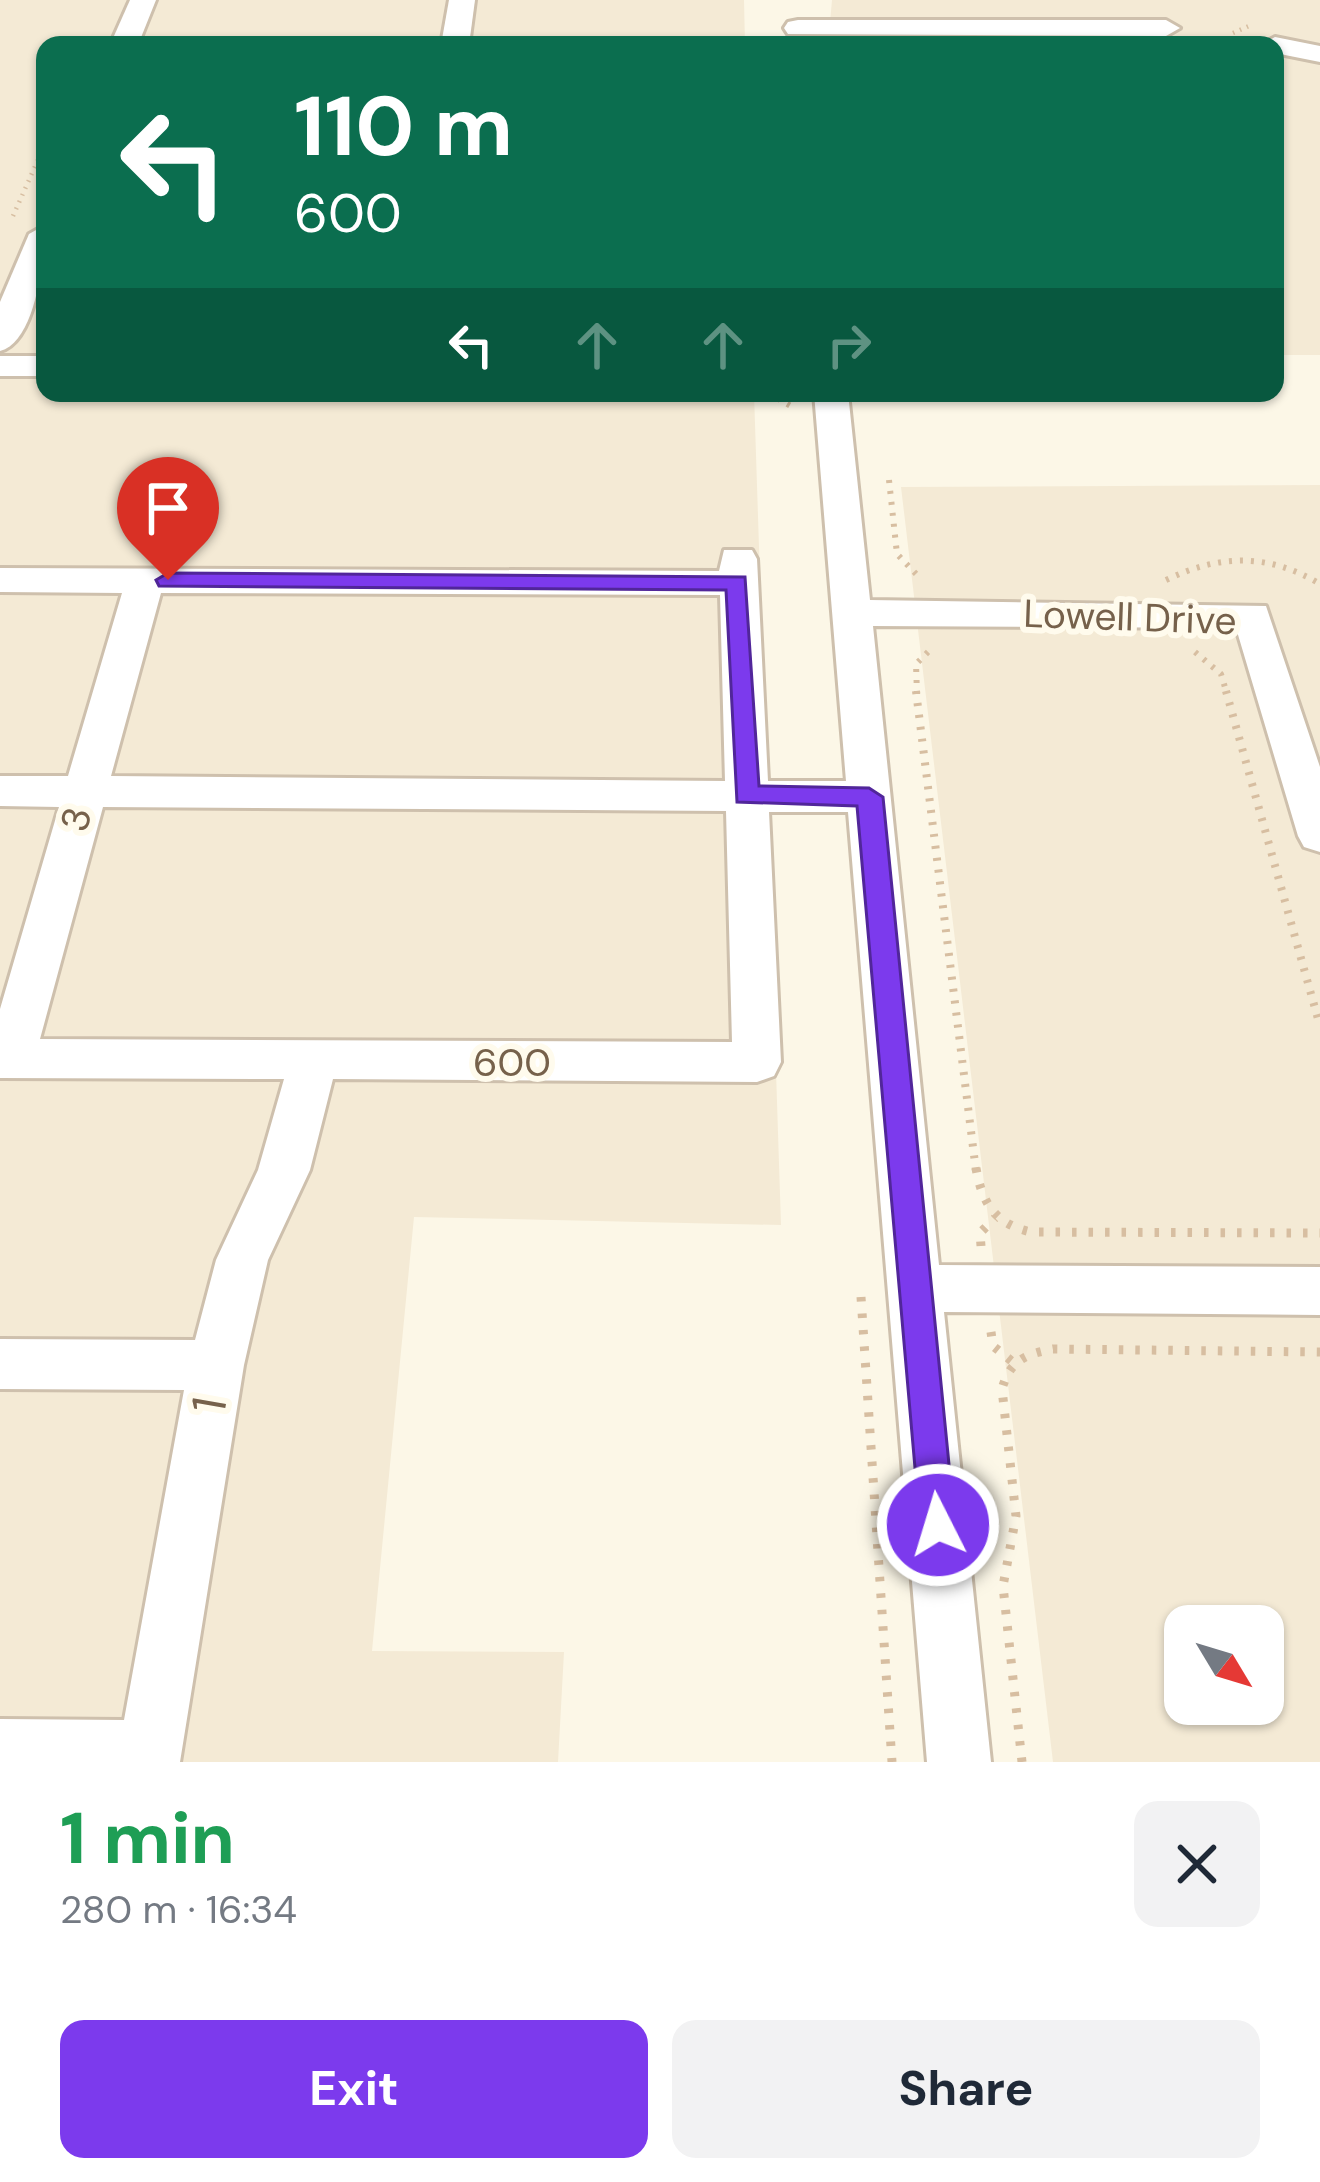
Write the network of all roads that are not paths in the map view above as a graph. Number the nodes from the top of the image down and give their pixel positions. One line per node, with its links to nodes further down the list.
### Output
1 (143, 0): 5 (street)
2 (462, 0): 6 (street)
3 (797, 24): 4 (street)
4 (1166, 28)
5 (128, 36)
6 (456, 36)
7 (1284, 47): 8 (street)
8 (1320, 53)
9 (36, 255): 10 (street)
10 (0, 341)
11 (0, 366): 12 (street)
12 (36, 366)
13 (832, 402): 16 (street)
14 (0, 580): 15 (street)
15 (145, 580): 18 (street, 3); 19 (street, 600)
16 (853, 614): 20 (street); 21 (street, Lowell Drive)
17 (0, 791): 18 (street)
18 (83, 792): 19 (street); 22 (street, 3)
19 (746, 796): 20 (street); 23 (street, 600)
20 (869, 797): 24 (street)
21 (1320, 836)
22 (5, 1058): 23 (street, 600)
23 (313, 1061): 27 (street, 1)
24 (915, 1288): 25 (street); 30 (street)
25 (1320, 1291)
26 (0, 1364): 27 (street)
27 (216, 1365): 29 (street, 1)
28 (0, 1751): 29 (street)
29 (149, 1757)
30 (959, 1762)

